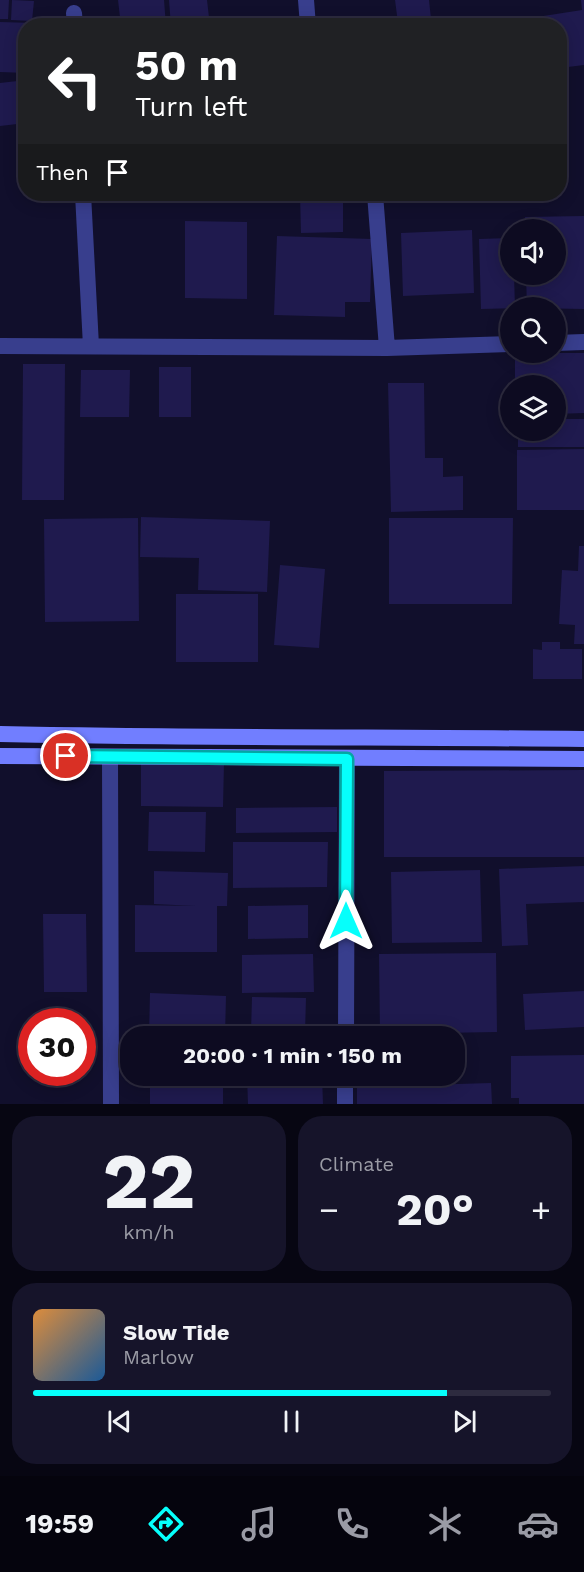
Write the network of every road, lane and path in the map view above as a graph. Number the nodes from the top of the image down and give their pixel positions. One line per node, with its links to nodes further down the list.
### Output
1 (306, 0): 2 (street)
2 (307, 18)
3 (83, 201): 9 (street)
4 (376, 201): 10 (street)
5 (584, 342): 6 (street)
6 (566, 343)
7 (500, 344): 10 (street)
8 (0, 346): 9 (street)
9 (91, 346): 10 (street)
10 (387, 348)
11 (0, 734): 12 (main road)
12 (584, 739)
13 (0, 756): 14 (main road)
14 (110, 757): 15 (main road); 19 (street)
15 (347, 759): 16 (main road); 17 (street)
16 (584, 759)
17 (346, 1026)
18 (345, 1086): 20 (street)
19 (111, 1104)
20 (345, 1104)

